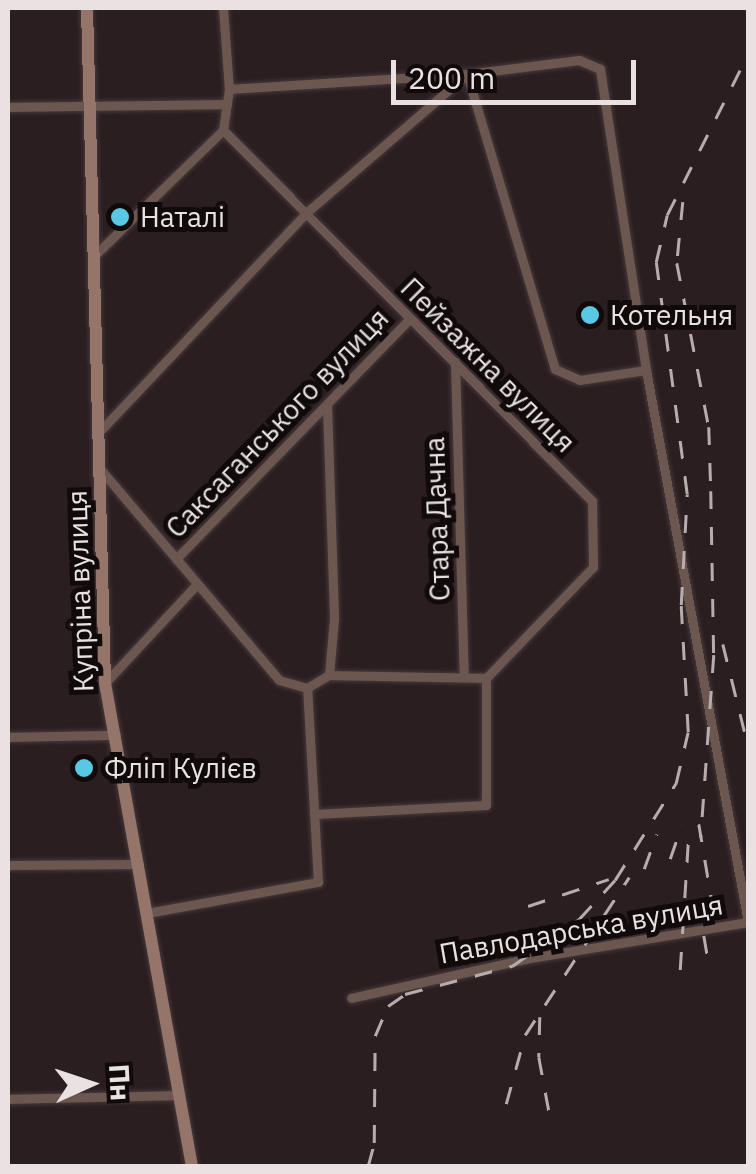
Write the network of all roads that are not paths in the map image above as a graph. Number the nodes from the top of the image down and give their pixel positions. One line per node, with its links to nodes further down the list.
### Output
1 (88, 8): 6 (main road, Купріна вулиця)
2 (224, 8): 4 (street)
3 (467, 74): 4 (street); 9 (street); 13 (street); 13 (street, Павлодарська вулиця)
4 (229, 90): 5 (street)
5 (227, 104): 6 (street); 8 (street)
6 (91, 107): 7 (street); 10 (main road, Купріна вулиця)
7 (8, 108)
8 (222, 130): 9 (street, Пейзажна вулиця); 10 (street)
9 (306, 213): 11 (street, Пейзажна вулиця); 15 (street)
10 (96, 254): 15 (main road, Купріна вулиця)
11 (410, 318): 12 (street, Пейзажна вулиця); 14 (street, Саксаганського вулиця)
12 (455, 362): 19 (street, Стара Дачна); 21 (street, Пейзажна вулиця)
13 (646, 370): 30 (street, Павлодарська вулиця)
14 (326, 404): 17 (street, Саксаганського вулиця); 20 (street)
15 (100, 431): 16 (main road, Купріна вулиця)
16 (101, 470): 17 (street); 22 (main road, Купріна вулиця)
17 (176, 559): 18 (street)
18 (197, 584): 22 (street); 23 (street)
19 (464, 675): 20 (street); 21 (street)
20 (329, 676): 23 (street)
21 (486, 678): 26 (street)
22 (105, 683): 24 (main road, Купріна вулиця)
23 (306, 688): 26 (street)
24 (116, 735): 25 (street); 27 (main road, Купріна вулиця)
25 (8, 737)
26 (314, 814): 29 (street)
27 (138, 864): 28 (street); 29 (main road, Купріна вулиця)
28 (8, 865)
29 (147, 913): 31 (main road, Купріна вулиця)
30 (351, 998)
31 (179, 1095): 32 (street); 33 (main road, Купріна вулиця)
32 (8, 1099)
33 (192, 1166)

